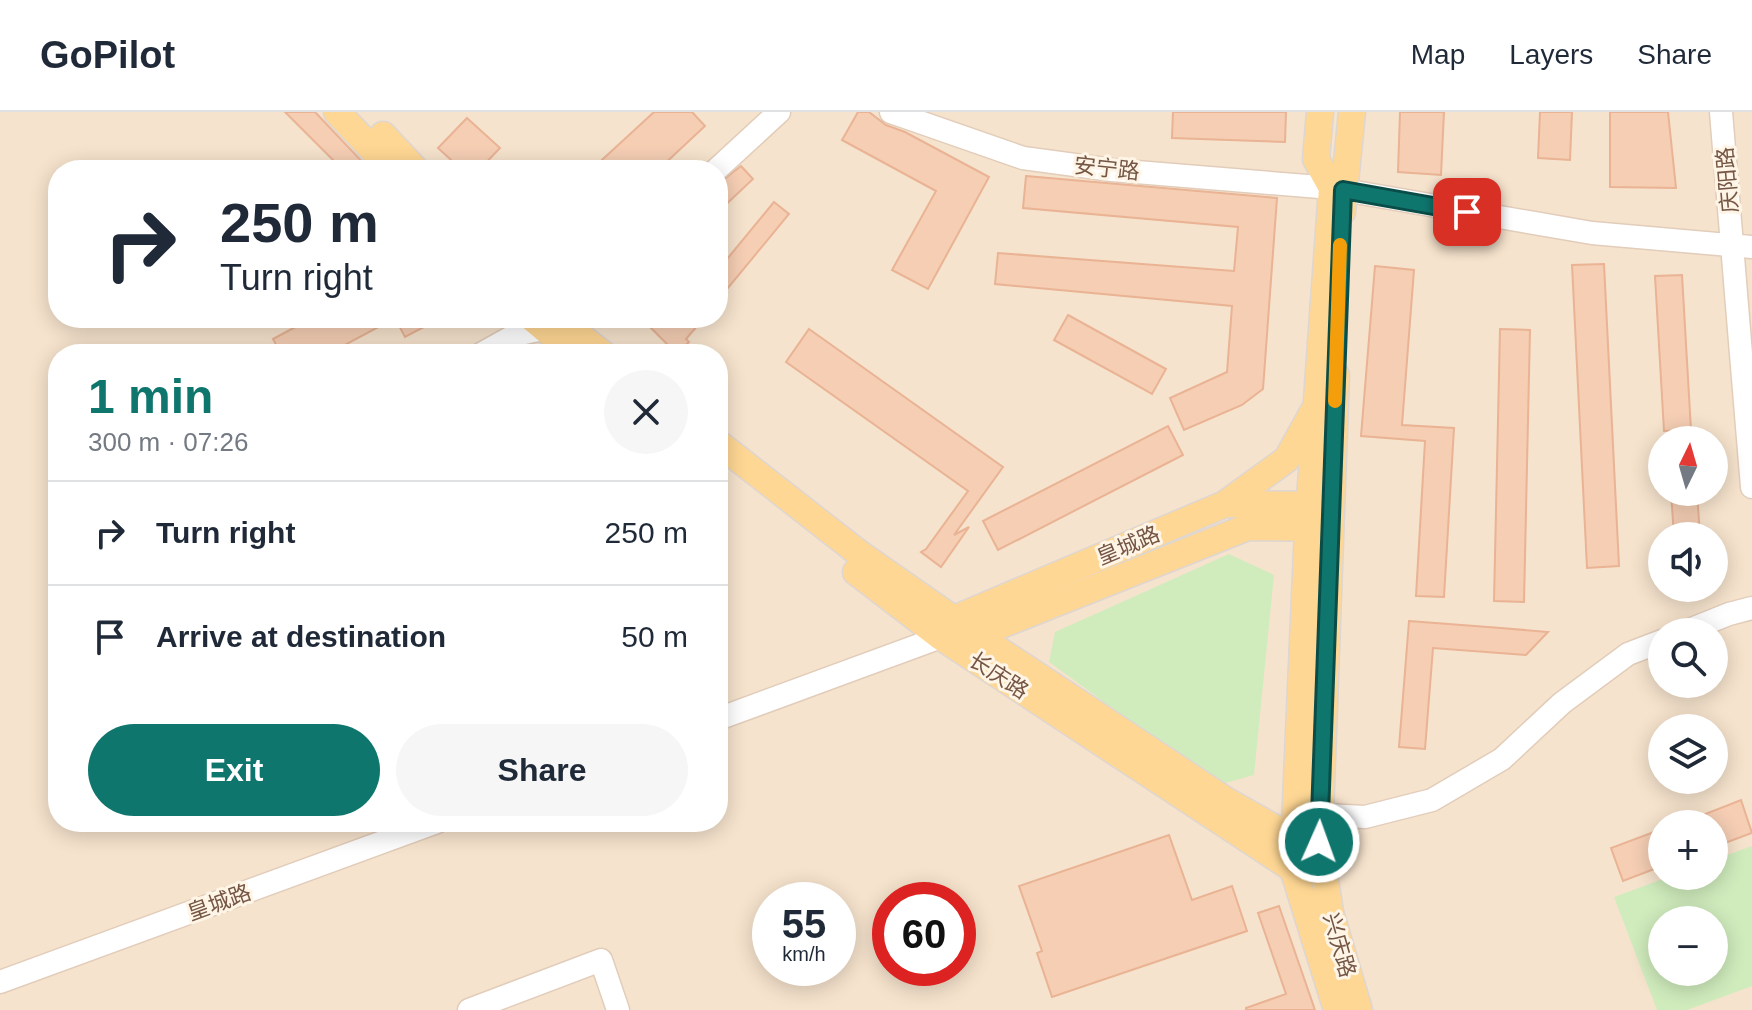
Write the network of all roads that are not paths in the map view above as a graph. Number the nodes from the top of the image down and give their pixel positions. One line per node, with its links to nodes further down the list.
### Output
1 (337, 112): 8 (main road)
2 (362, 112): 9 (main road)
3 (779, 112): 10 (street)
4 (891, 112): 11 (street, 安宁路)
5 (1320, 112): 11 (main road, 兴庆路)
6 (1352, 112): 11 (main road, 兴庆路)
7 (1721, 112): 12 (street, 庆阳路)
8 (383, 160)
9 (407, 160)
10 (727, 160)
11 (1337, 189): 12 (street, 安宁路); 19 (main road, 兴庆路); 24 (main road, 兴庆路)
12 (1743, 246): 22 (street, 庆阳路)
13 (531, 328): 16 (street)
14 (553, 328): 17 (main road)
15 (559, 328): 18 (main road)
16 (499, 344)
17 (567, 344)
18 (586, 344)
19 (1317, 405): 23 (main road); 24 (main road, 兴庆路)
20 (728, 451): 27 (main road)
21 (728, 472): 27 (main road, 长庆路)
22 (1752, 487)
23 (1225, 504): 24 (main road, 皇城路); 27 (main road, 皇城路)
24 (1320, 516): 28 (main road, 皇城路); 31 (main road, 兴庆路)
25 (1752, 608): 26 (street)
26 (1719, 618)
27 (947, 628): 28 (main road); 30 (street, 皇城路); 33 (main road, 长庆路)
28 (976, 635): 31 (main road)
29 (1648, 646): 31 (street)
30 (728, 715)
31 (1307, 827): 33 (main road, 兴庆路); 34 (main road, 兴庆路)
32 (410, 832): 35 (street, 皇城路)
33 (1293, 869): 34 (main road); 38 (main road, 兴庆路)
34 (1323, 869): 39 (main road, 兴庆路)
35 (0, 982)
36 (469, 1010): 37 (street)
37 (618, 1010)
38 (1337, 1010)
39 (1359, 1010)

